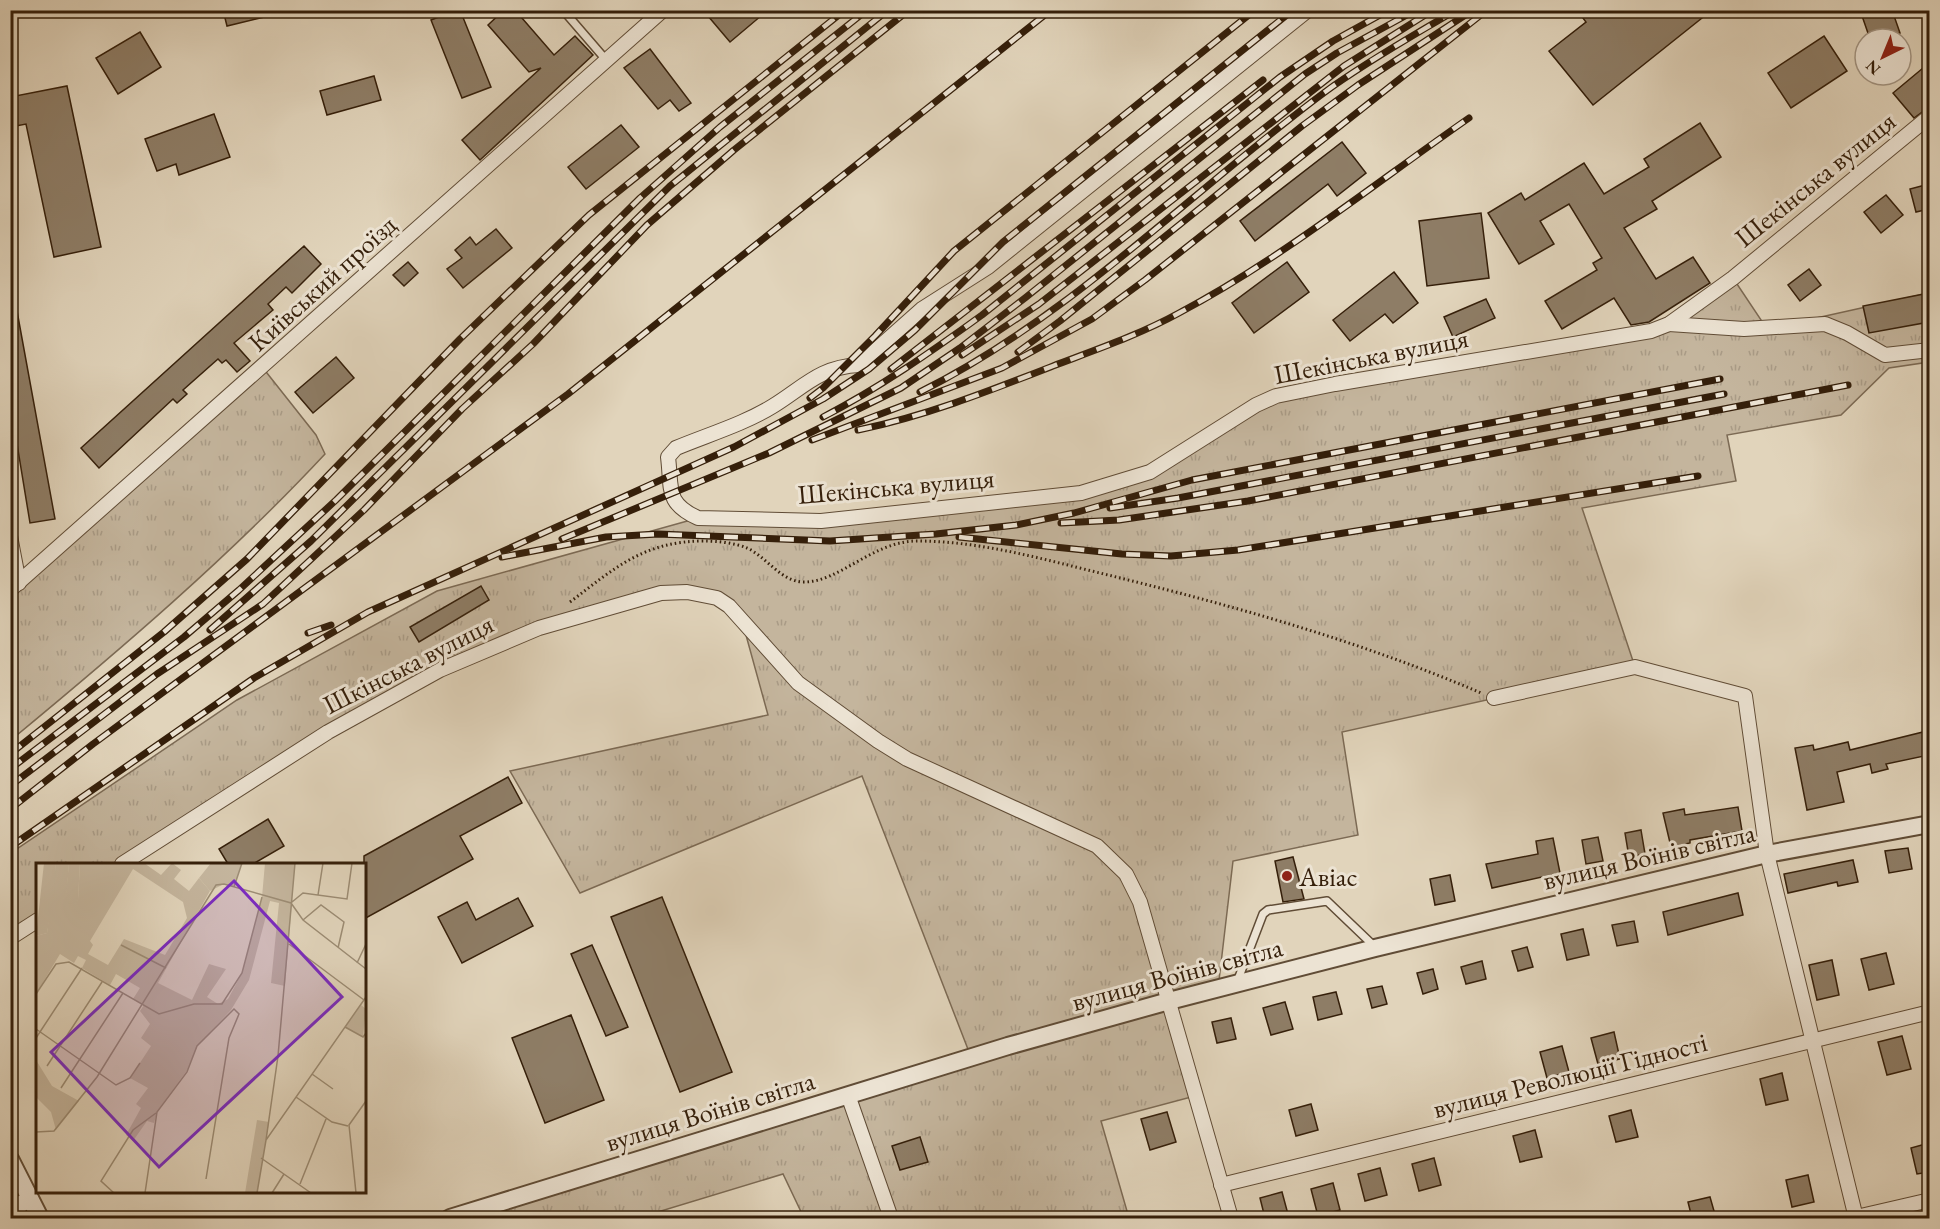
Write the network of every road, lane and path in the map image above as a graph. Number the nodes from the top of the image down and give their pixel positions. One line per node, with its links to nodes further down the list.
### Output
1 (563, 10): 4 (lane)
2 (663, 10): 4 (street, Київський проїзд)
3 (1308, 10): 6 (street, Шекінська вулиця)
4 (607, 61): 9 (street, Київський проїзд)
5 (1929, 116): 6 (street, Шекінська вулиця)
6 (1669, 324): 7 (street)
7 (1929, 350)
8 (10, 536): 9 (street)
9 (15, 587)
10 (568, 604): 11 (path)
11 (1494, 698): 13 (street)
12 (1929, 824): 13 (street, вулиця Воїнів світла)
13 (1767, 854): 17 (street, вулиця Воїнів світла); 21 (street)
14 (124, 863): 19 (street, Шкінська вулиця)
15 (36, 921): 16 (street)
16 (10, 938)
17 (1375, 948): 18 (street, вулиця Воїнів світла); 18 (lane)
18 (1236, 984): 19 (street, вулиця Воїнів світла)
19 (1169, 1001): 22 (street, вулиця Воїнів світла); 24 (street)
20 (1929, 1012): 21 (street, вулиця Революції Гідності)
21 (1811, 1041): 24 (street, вулиця Революції Гідності); 32 (street)
22 (848, 1095): 29 (street, вулиця Воїнів світла); 30 (street)
23 (10, 1159): 25 (street)
24 (1221, 1185): 31 (street)
25 (30, 1199): 27 (street); 28 (street)
26 (1929, 1200): 32 (street)
27 (10, 1210)
28 (40, 1218)
29 (450, 1218)
30 (891, 1218)
31 (1231, 1218)
32 (1855, 1218)

